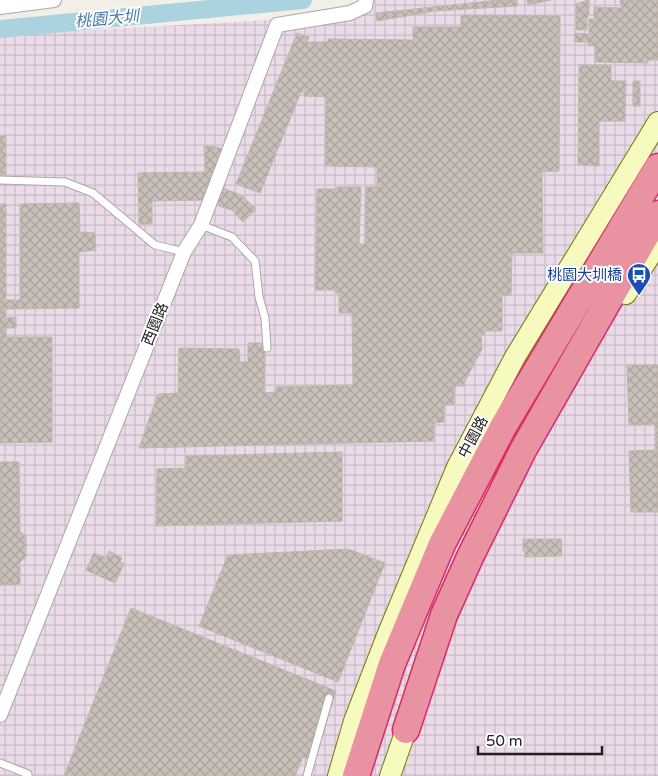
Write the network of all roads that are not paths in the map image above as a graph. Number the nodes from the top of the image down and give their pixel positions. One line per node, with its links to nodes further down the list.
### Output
1 (54, 0): 3 (street)
2 (366, 3): 8 (street, 西園路)
3 (0, 7)
4 (658, 122): 18 (main road, 中園路)
5 (658, 166): 19 (highway)
6 (0, 180): 10 (lane)
7 (658, 214): 14 (highway)
8 (201, 225): 10 (street, 西園路); 11 (lane)
9 (658, 243): 14 (main road)
10 (184, 252): 13 (street, 西園路)
11 (267, 348)
12 (329, 698): 17 (lane)
13 (0, 715)
14 (406, 730): 20 (main road)
15 (0, 763): 16 (lane)
16 (28, 776)
17 (307, 776)
18 (338, 776)
19 (356, 776)
20 (390, 776)

